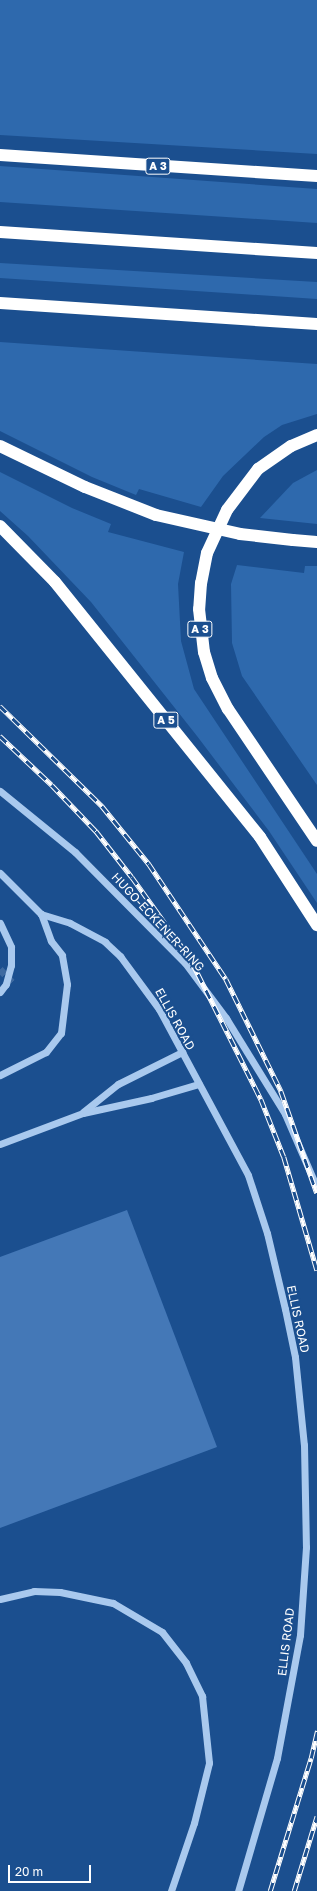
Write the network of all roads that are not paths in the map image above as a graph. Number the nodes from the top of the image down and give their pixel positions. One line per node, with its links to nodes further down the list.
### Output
1 (0, 155): 2 (highway, A 3)
2 (317, 176)
3 (0, 232): 4 (highway)
4 (317, 253)
5 (0, 303): 6 (highway)
6 (317, 324)
7 (317, 435): 12 (highway, A 3)
8 (0, 446): 10 (highway, bridge)
9 (0, 526): 16 (highway, A 5)
10 (317, 542)
11 (0, 791): 23 (street, HUGO-ECKENER-RING)
12 (317, 841)
13 (0, 873): 14 (street, ELLIS ROAD)
14 (41, 914): 18 (street, ELLIS ROAD); 19 (street)
15 (0, 923): 17 (street)
16 (317, 925)
17 (0, 992)
18 (182, 1052): 20 (street, ELLIS ROAD); 21 (street)
19 (0, 1076)
20 (199, 1084): 21 (street); 26 (street, ELLIS ROAD)
21 (83, 1113): 22 (street)
22 (0, 1144)
23 (317, 1188)
24 (0, 1599): 25 (street)
25 (171, 1891)
26 (238, 1891)

